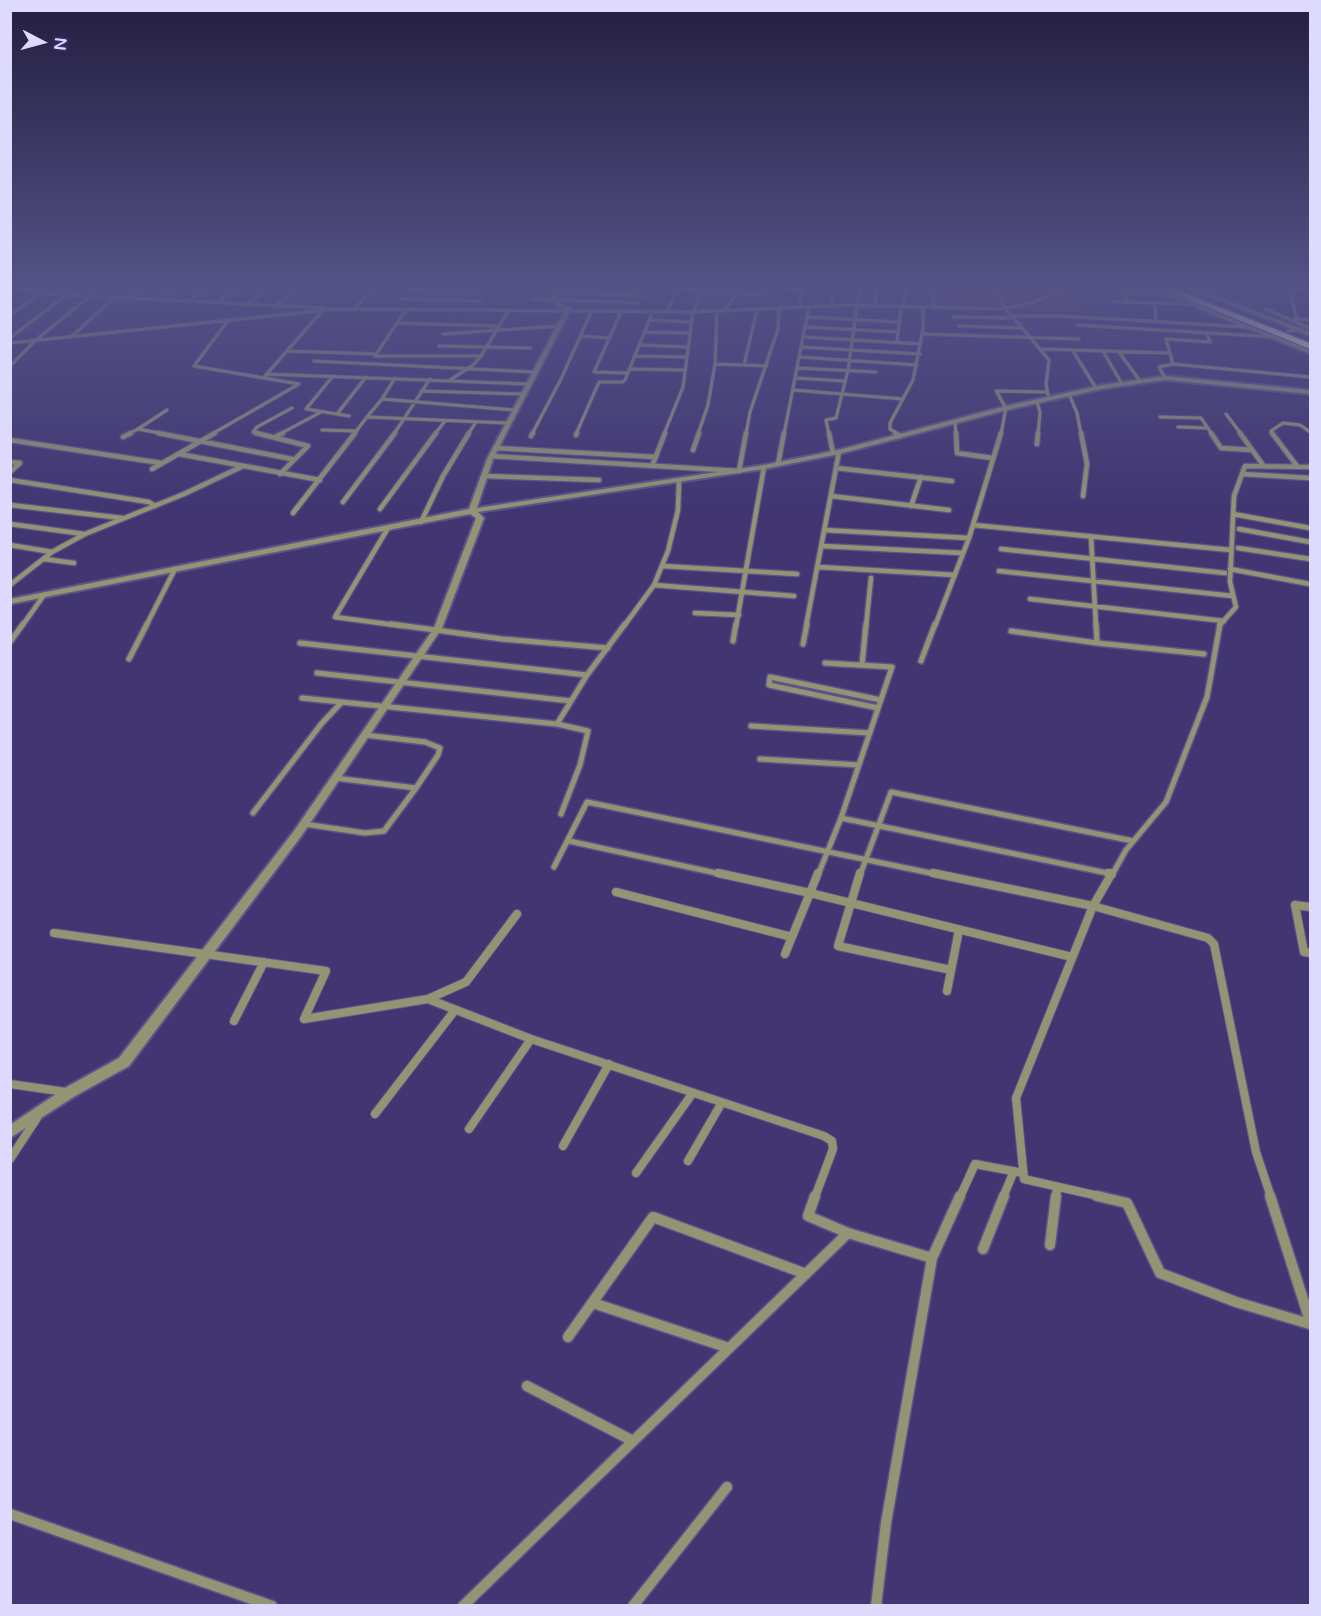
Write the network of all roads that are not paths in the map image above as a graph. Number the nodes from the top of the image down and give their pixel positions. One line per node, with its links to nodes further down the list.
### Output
1 (197, 361): 39 (street)
2 (277, 361): 32 (street)
3 (476, 361): 25 (street)
4 (540, 361): 30 (street)
5 (568, 361): 80 (street)
6 (599, 361): 29 (street)
7 (632, 361): 29 (street)
8 (686, 361): 27 (street)
9 (745, 361): 22 (street)
10 (768, 361): 24 (street)
11 (798, 361): 26 (street)
12 (849, 361): 28 (street)
13 (868, 361): 23 (street)
14 (918, 361): 23 (street)
15 (1049, 361): 53 (street)
16 (1079, 361): 46 (street)
17 (1108, 361): 45 (street)
18 (1126, 361): 43 (street)
19 (314, 362): 25 (street)
20 (715, 364): 22 (street); 88 (street)
21 (1173, 364): 34 (street); 38 (street)
22 (744, 365): 24 (street)
23 (917, 365): 55 (street)
24 (767, 366): 107 (street)
25 (468, 368): 30 (street); 41 (street)
26 (797, 368): 28 (street); 37 (street)
27 (685, 370): 29 (street); 93 (street)
28 (848, 370): 31 (street); 42 (street)
29 (629, 371): 79 (street)
30 (534, 372): 44 (street)
31 (876, 372)
32 (266, 374): 33 (street); 39 (street)
33 (333, 376): 35 (street); 62 (street)
34 (1311, 376)
35 (366, 377): 36 (street); 63 (street)
36 (395, 378): 40 (street); 54 (street)
37 (795, 378): 42 (street); 47 (street)
38 (1165, 378): 43 (street); 49 (street)
39 (261, 379): 85 (street)
40 (430, 379): 41 (street); 48 (street)
41 (450, 380): 44 (street)
42 (845, 381): 50 (street)
43 (1140, 381): 45 (street)
44 (528, 384): 51 (street)
45 (1122, 384): 46 (street)
46 (1096, 388): 52 (street)
47 (793, 390): 50 (street); 98 (street)
48 (421, 391): 51 (street); 56 (street)
49 (1311, 392)
50 (842, 393): 55 (street); 90 (street)
51 (522, 394): 61 (street)
52 (1069, 394): 53 (street); 120 (street)
53 (1048, 396): 57 (street); 59 (street)
54 (382, 399): 56 (street); 66 (street)
55 (903, 399): 81 (street)
56 (414, 402): 61 (street); 68 (street)
57 (1037, 402): 59 (street); 86 (street)
58 (292, 408): 83 (street)
59 (1006, 408): 71 (street); 94 (street)
60 (167, 410): 75 (street)
61 (514, 410): 72 (street)
62 (321, 412): 63 (street); 83 (street)
63 (337, 414): 65 (street)
64 (1226, 414): 89 (street)
65 (349, 416)
66 (367, 417): 68 (street); 77 (street)
67 (1160, 417): 74 (street)
68 (405, 419): 69 (street); 121 (street)
69 (445, 420): 70 (street); 125 (street)
70 (476, 422): 72 (street); 131 (street)
71 (955, 422): 81 (street); 94 (street)
72 (507, 423): 87 (street)
73 (1178, 427): 74 (street)
74 (1208, 428): 89 (street)
75 (138, 429): 82 (street); 85 (street)
76 (322, 430): 77 (street)
77 (357, 431): 115 (street)
78 (1311, 432): 102 (street)
79 (576, 435)
80 (531, 436)
81 (900, 436): 90 (street)
82 (123, 437)
83 (275, 437): 95 (street)
84 (10, 440): 97 (street)
85 (201, 441): 91 (street); 95 (street)
86 (1037, 444)
87 (495, 448): 92 (street); 93 (street)
88 (693, 450)
89 (1252, 450): 99 (street)
90 (836, 453): 98 (street); 105 (street)
91 (179, 454): 97 (street); 100 (street)
92 (491, 456): 101 (street); 111 (street)
93 (656, 457): 101 (street)
94 (992, 458): 133 (street)
95 (292, 459): 109 (street)
96 (10, 462): 108 (street)
97 (162, 463): 106 (street)
98 (778, 464): 103 (street)
99 (1263, 465): 102 (street); 110 (street)
100 (242, 466): 109 (street); 123 (street)
101 (652, 466): 107 (street)
102 (1297, 466): 104 (street)
103 (764, 467): 107 (street); 155 (street)
104 (1311, 467)
105 (836, 468): 112 (street); 119 (street)
106 (152, 469)
107 (739, 471): 117 (street)
108 (10, 472)
109 (280, 474): 115 (street)
110 (1242, 474): 113 (street); 129 (street)
111 (484, 476): 116 (street); 127 (street)
112 (921, 477): 118 (street); 124 (street)
113 (1311, 478)
114 (10, 480): 123 (street)
115 (320, 480): 128 (street)
116 (599, 480)
117 (679, 481): 127 (street); 152 (street)
118 (952, 481)
119 (831, 496): 124 (street); 137 (street)
120 (1083, 496)
121 (343, 502)
122 (10, 505): 130 (street)
123 (155, 506): 130 (street)
124 (911, 506): 126 (street)
125 (380, 509)
126 (949, 510)
127 (472, 511): 131 (street); 175 (street)
128 (293, 513)
129 (1233, 514): 135 (street); 145 (street)
130 (123, 518): 138 (street)
131 (421, 522): 134 (street)
132 (10, 524): 138 (street)
133 (973, 525): 139 (street); 140 (street)
134 (388, 528): 154 (street); 175 (street)
135 (1311, 528)
136 (1239, 529): 141 (street)
137 (824, 530): 140 (street); 143 (street)
138 (85, 534): 146 (street)
139 (1091, 537): 145 (street); 150 (street)
140 (969, 538): 147 (street)
141 (1311, 542)
142 (10, 545): 146 (street)
143 (822, 546): 147 (street); 153 (street)
144 (1000, 549): 150 (street)
145 (1235, 549): 149 (street); 157 (street)
146 (52, 552): 148 (street)
147 (963, 554): 159 (street)
148 (43, 559): 151 (street); 163 (street)
149 (1311, 559)
150 (1093, 560): 157 (street); 161 (street)
151 (74, 563)
152 (662, 566): 155 (street); 164 (street)
153 (818, 567): 159 (street); 181 (street)
154 (175, 569): 166 (street); 185 (street)
155 (746, 570): 158 (street); 165 (street)
156 (999, 571): 161 (street)
157 (1228, 571): 162 (street); 168 (street)
158 (797, 574)
159 (955, 575): 186 (street)
160 (872, 578): 188 (street)
161 (1094, 580): 168 (street); 171 (street)
162 (1311, 584)
163 (10, 585)
164 (654, 585): 165 (street); 182 (street)
165 (742, 592): 167 (street); 173 (street)
166 (44, 595): 170 (street); 178 (street)
167 (794, 596)
168 (1233, 596): 174 (street)
169 (1030, 599): 171 (street)
170 (10, 602)
171 (1095, 606): 174 (street); 180 (street)
172 (695, 613): 173 (street)
173 (739, 615): 177 (street)
174 (1224, 621): 212 (street)
175 (438, 628): 182 (street); 184 (street)
176 (1011, 631): 180 (street)
177 (733, 641)
178 (10, 642)
179 (300, 643): 184 (street)
180 (1097, 643): 183 (street)
181 (803, 644)
182 (608, 648): 190 (street)
183 (1204, 654)
184 (419, 656): 190 (street); 191 (street)
185 (129, 659)
186 (921, 661)
187 (825, 663): 188 (street)
188 (862, 665): 193 (street)
189 (317, 673): 191 (street)
190 (587, 675): 194 (street)
191 (401, 682): 194 (street); 196 (street)
192 (302, 698): 195 (street)
193 (881, 700): 197 (street); 197 (street)
194 (571, 701): 198 (street)
195 (341, 703): 196 (street); 206 (street)
196 (385, 706): 198 (street); 201 (street)
197 (878, 708): 200 (street)
198 (557, 724): 207 (street)
199 (751, 726): 200 (street)
200 (870, 733): 203 (street)
201 (365, 735): 204 (street); 205 (street)
202 (760, 759): 203 (street)
203 (859, 765): 208 (street)
204 (335, 778): 205 (street); 209 (street)
205 (416, 788): 209 (street)
206 (253, 813)
207 (561, 814)
208 (841, 818): 210 (street); 213 (street)
209 (303, 824): 227 (street)
210 (878, 826): 212 (street); 214 (street); 216 (street)
211 (569, 841): 213 (street); 215 (street); 218 (street)
212 (1133, 841): 216 (street)
213 (827, 851): 214 (street); 218 (street)
214 (864, 860): 219 (street); 220 (street)
215 (554, 867)
216 (1112, 874): 220 (street)
217 (616, 892): 225 (street)
218 (810, 893): 219 (street); 225 (street)
219 (852, 904): 223 (street); 231 (street)
220 (1093, 906): 229 (street); 258 (street)
221 (1311, 907): 226 (street)
222 (517, 914): 233 (street)
223 (959, 930): 229 (street); 231 (street)
224 (54, 933): 227 (street)
225 (792, 937): 228 (street)
226 (1311, 953)
227 (206, 954): 230 (street); 239 (street)
228 (785, 954)
229 (1072, 957): 249 (street)
230 (264, 962): 233 (street); 235 (street)
231 (951, 970): 232 (street)
232 (947, 991)
233 (428, 999): 234 (street)
234 (455, 1010): 236 (street); 242 (street)
235 (234, 1021)
236 (531, 1039): 237 (street); 244 (street)
237 (609, 1064): 240 (street); 246 (street)
238 (10, 1084): 239 (street)
239 (70, 1092): 243 (street)
240 (692, 1094): 241 (street); 250 (street)
241 (721, 1104): 248 (street); 252 (street)
242 (375, 1114)
243 (39, 1115): 245 (street); 247 (street)
244 (469, 1129)
245 (10, 1132)
246 (563, 1146)
247 (10, 1159)
248 (688, 1161)
249 (1018, 1172): 251 (street); 254 (street); 255 (street)
250 (636, 1173)
251 (1057, 1187): 253 (street); 258 (street)
252 (848, 1233): 255 (street); 256 (street)
253 (1050, 1245)
254 (983, 1249)
255 (932, 1258): 268 (street)
256 (806, 1274): 257 (street); 260 (street)
257 (593, 1303): 259 (street); 260 (street)
258 (1311, 1323)
259 (568, 1337)
260 (729, 1348): 262 (street)
261 (527, 1386): 262 (street)
262 (633, 1441): 266 (street)
263 (727, 1487): 267 (street)
264 (10, 1514): 265 (street)
265 (272, 1605)
266 (463, 1605)
267 (633, 1605)
268 (876, 1605)

